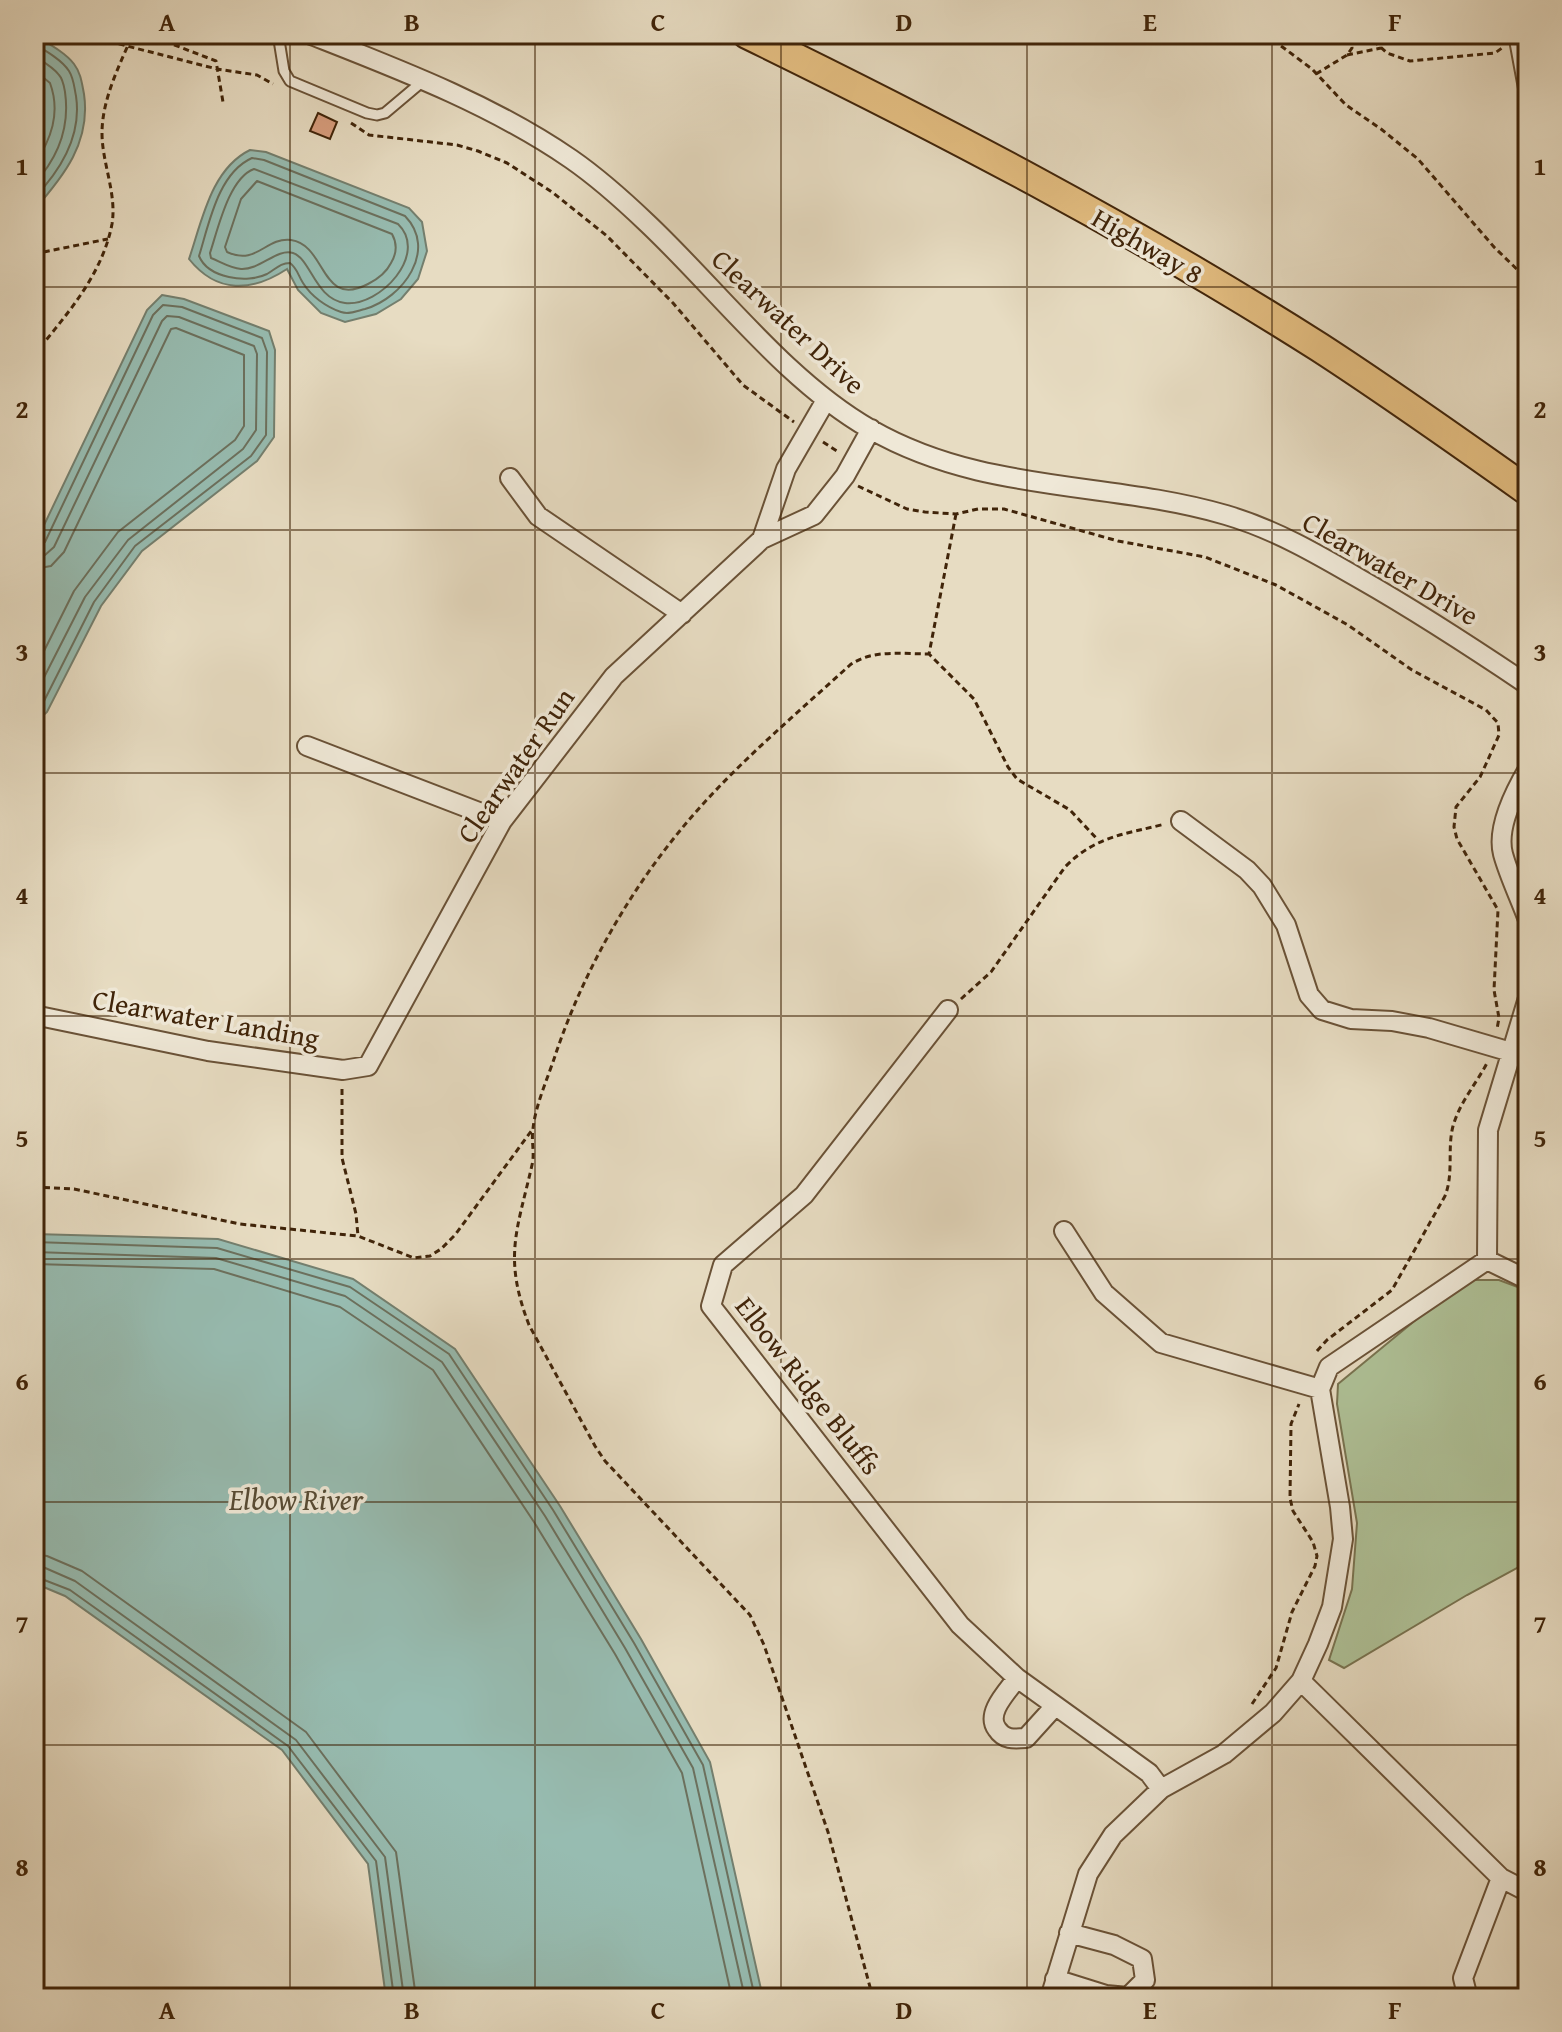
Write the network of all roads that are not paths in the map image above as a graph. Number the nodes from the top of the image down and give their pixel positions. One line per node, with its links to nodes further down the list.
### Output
1 (278, 34): 5 (lane)
2 (309, 34): 5 (street, Clearwater Drive)
3 (747, 34): 10 (main road, Highway 8)
4 (1518, 35): 6 (street)
5 (425, 80): 7 (street, Clearwater Drive)
6 (1528, 88)
7 (826, 400): 8 (street, Clearwater Drive); 11 (street, Clearwater Run)
8 (871, 429): 11 (street, Clearwater Run); 13 (street, Clearwater Drive)
9 (510, 478): 12 (street)
10 (1528, 491)
11 (762, 539): 12 (street, Clearwater Run)
12 (682, 614): 16 (street, Clearwater Run)
13 (1528, 685)
14 (307, 746): 16 (street)
15 (1528, 769): 18 (street)
16 (502, 821): 23 (street, Clearwater Run)
17 (1181, 821): 22 (street)
18 (1528, 920)
19 (1528, 998): 22 (street)
20 (948, 1010): 28 (street, Elbow Ridge Bluffs)
21 (34, 1015): 23 (street, Clearwater Landing)
22 (1520, 1055): 25 (street)
23 (368, 1066)
24 (1064, 1231): 27 (street)
25 (1487, 1260): 26 (street); 27 (street)
26 (1528, 1280)
27 (1320, 1389): 29 (street)
28 (1017, 1678): 30 (street, Elbow Ridge Bluffs); 30 (street)
29 (1301, 1681): 31 (street); 32 (street)
30 (1055, 1706): 31 (street, Elbow Ridge Bluffs)
31 (1161, 1789): 34 (street)
32 (1501, 1878): 33 (street); 37 (street)
33 (1528, 1892)
34 (1069, 1933): 35 (street); 35 (street)
35 (1055, 1979): 36 (street)
36 (1050, 1998)
37 (1468, 1998)

